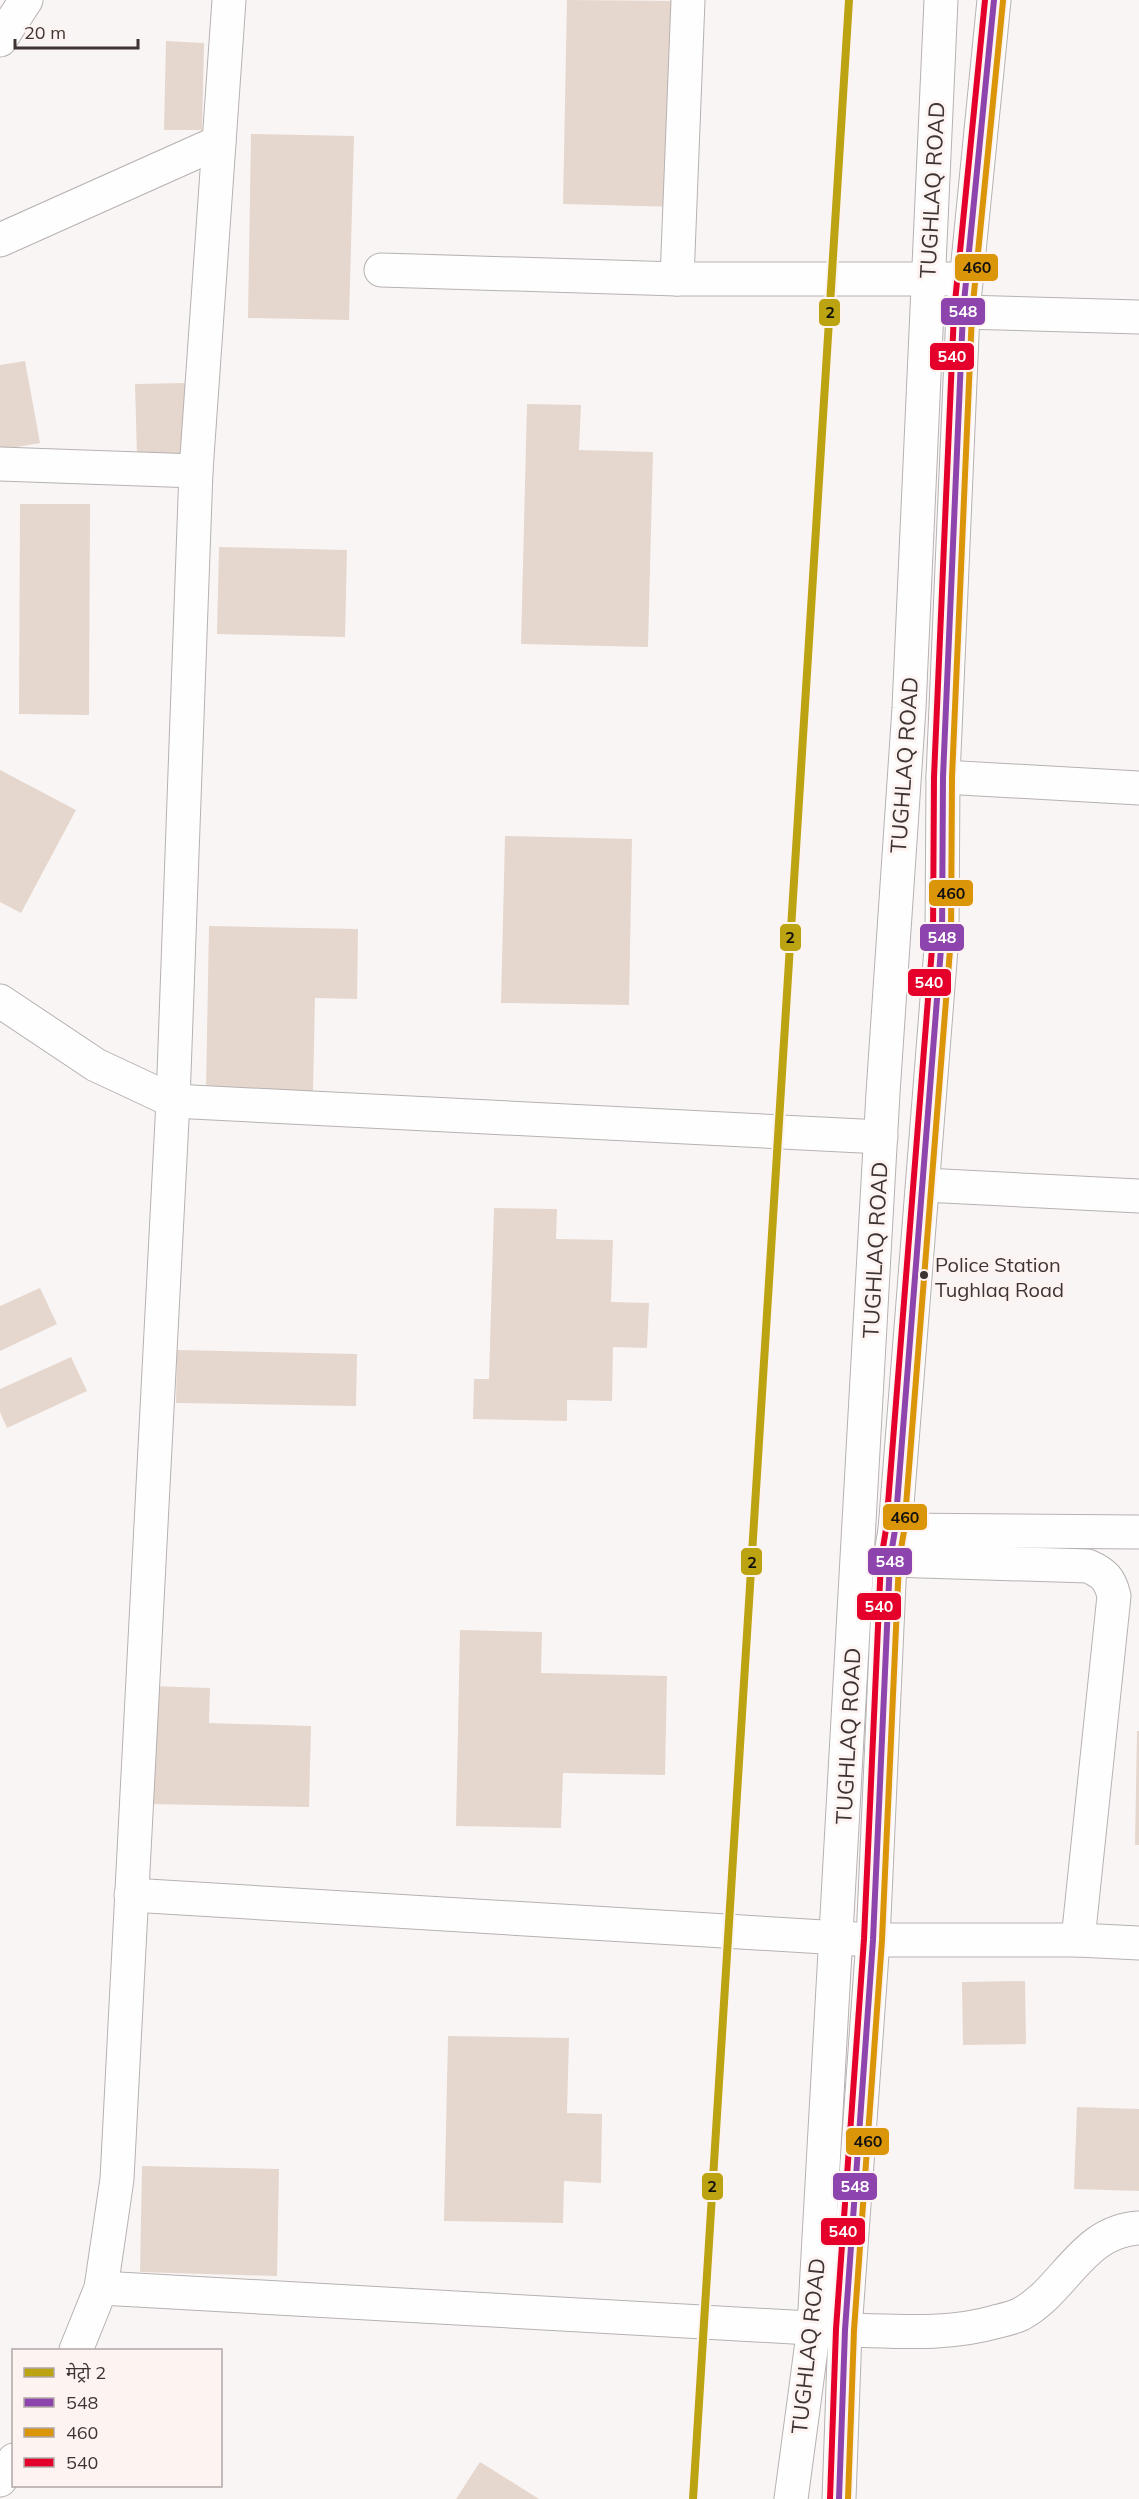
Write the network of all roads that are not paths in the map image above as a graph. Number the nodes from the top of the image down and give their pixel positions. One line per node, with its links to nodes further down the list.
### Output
1 (26, 0): 6 (main road)
2 (229, 0): 7 (main road)
3 (688, 0): 10 (main road)
4 (941, 0): 11 (main road, TUGHLAQ ROAD)
5 (994, 0): 12 (main road, TUGHLAQ ROAD)
6 (0, 40)
7 (219, 142): 8 (main road); 16 (main road)
8 (0, 240)
9 (381, 270): 10 (main road)
10 (677, 279): 11 (main road)
11 (928, 279): 12 (main road); 21 (main road, TUGHLAQ ROAD)
12 (966, 279): 13 (main road, TUGHLAQ ROAD)
13 (963, 312): 14 (main road); 17 (main road, TUGHLAQ ROAD)
14 (1139, 317)
15 (0, 464): 16 (main road)
16 (196, 471): 20 (main road)
17 (943, 777): 18 (main road); 22 (main road, TUGHLAQ ROAD)
18 (1139, 788)
19 (0, 1001): 20 (main road)
20 (173, 1101): 21 (main road); 26 (main road)
21 (881, 1137): 27 (main road, TUGHLAQ ROAD)
22 (924, 1185): 23 (main road); 25 (main road, TUGHLAQ ROAD)
23 (1139, 1196)
24 (1139, 1532): 25 (main road)
25 (892, 1545): 28 (main road, TUGHLAQ ROAD); 29 (main road)
26 (131, 1895): 27 (main road); 32 (main road)
27 (837, 1938): 28 (main road); 33 (main road, TUGHLAQ ROAD)
28 (873, 1940): 29 (main road); 33 (main road, TUGHLAQ ROAD)
29 (1078, 1940): 30 (main road)
30 (1139, 1943)
31 (1139, 2228): 33 (main road)
32 (101, 2288): 33 (main road); 34 (main road)
33 (829, 2328): 35 (main road, TUGHLAQ ROAD); 36 (main road, TUGHLAQ ROAD)
34 (76, 2349)
35 (790, 2499)
36 (839, 2499)

